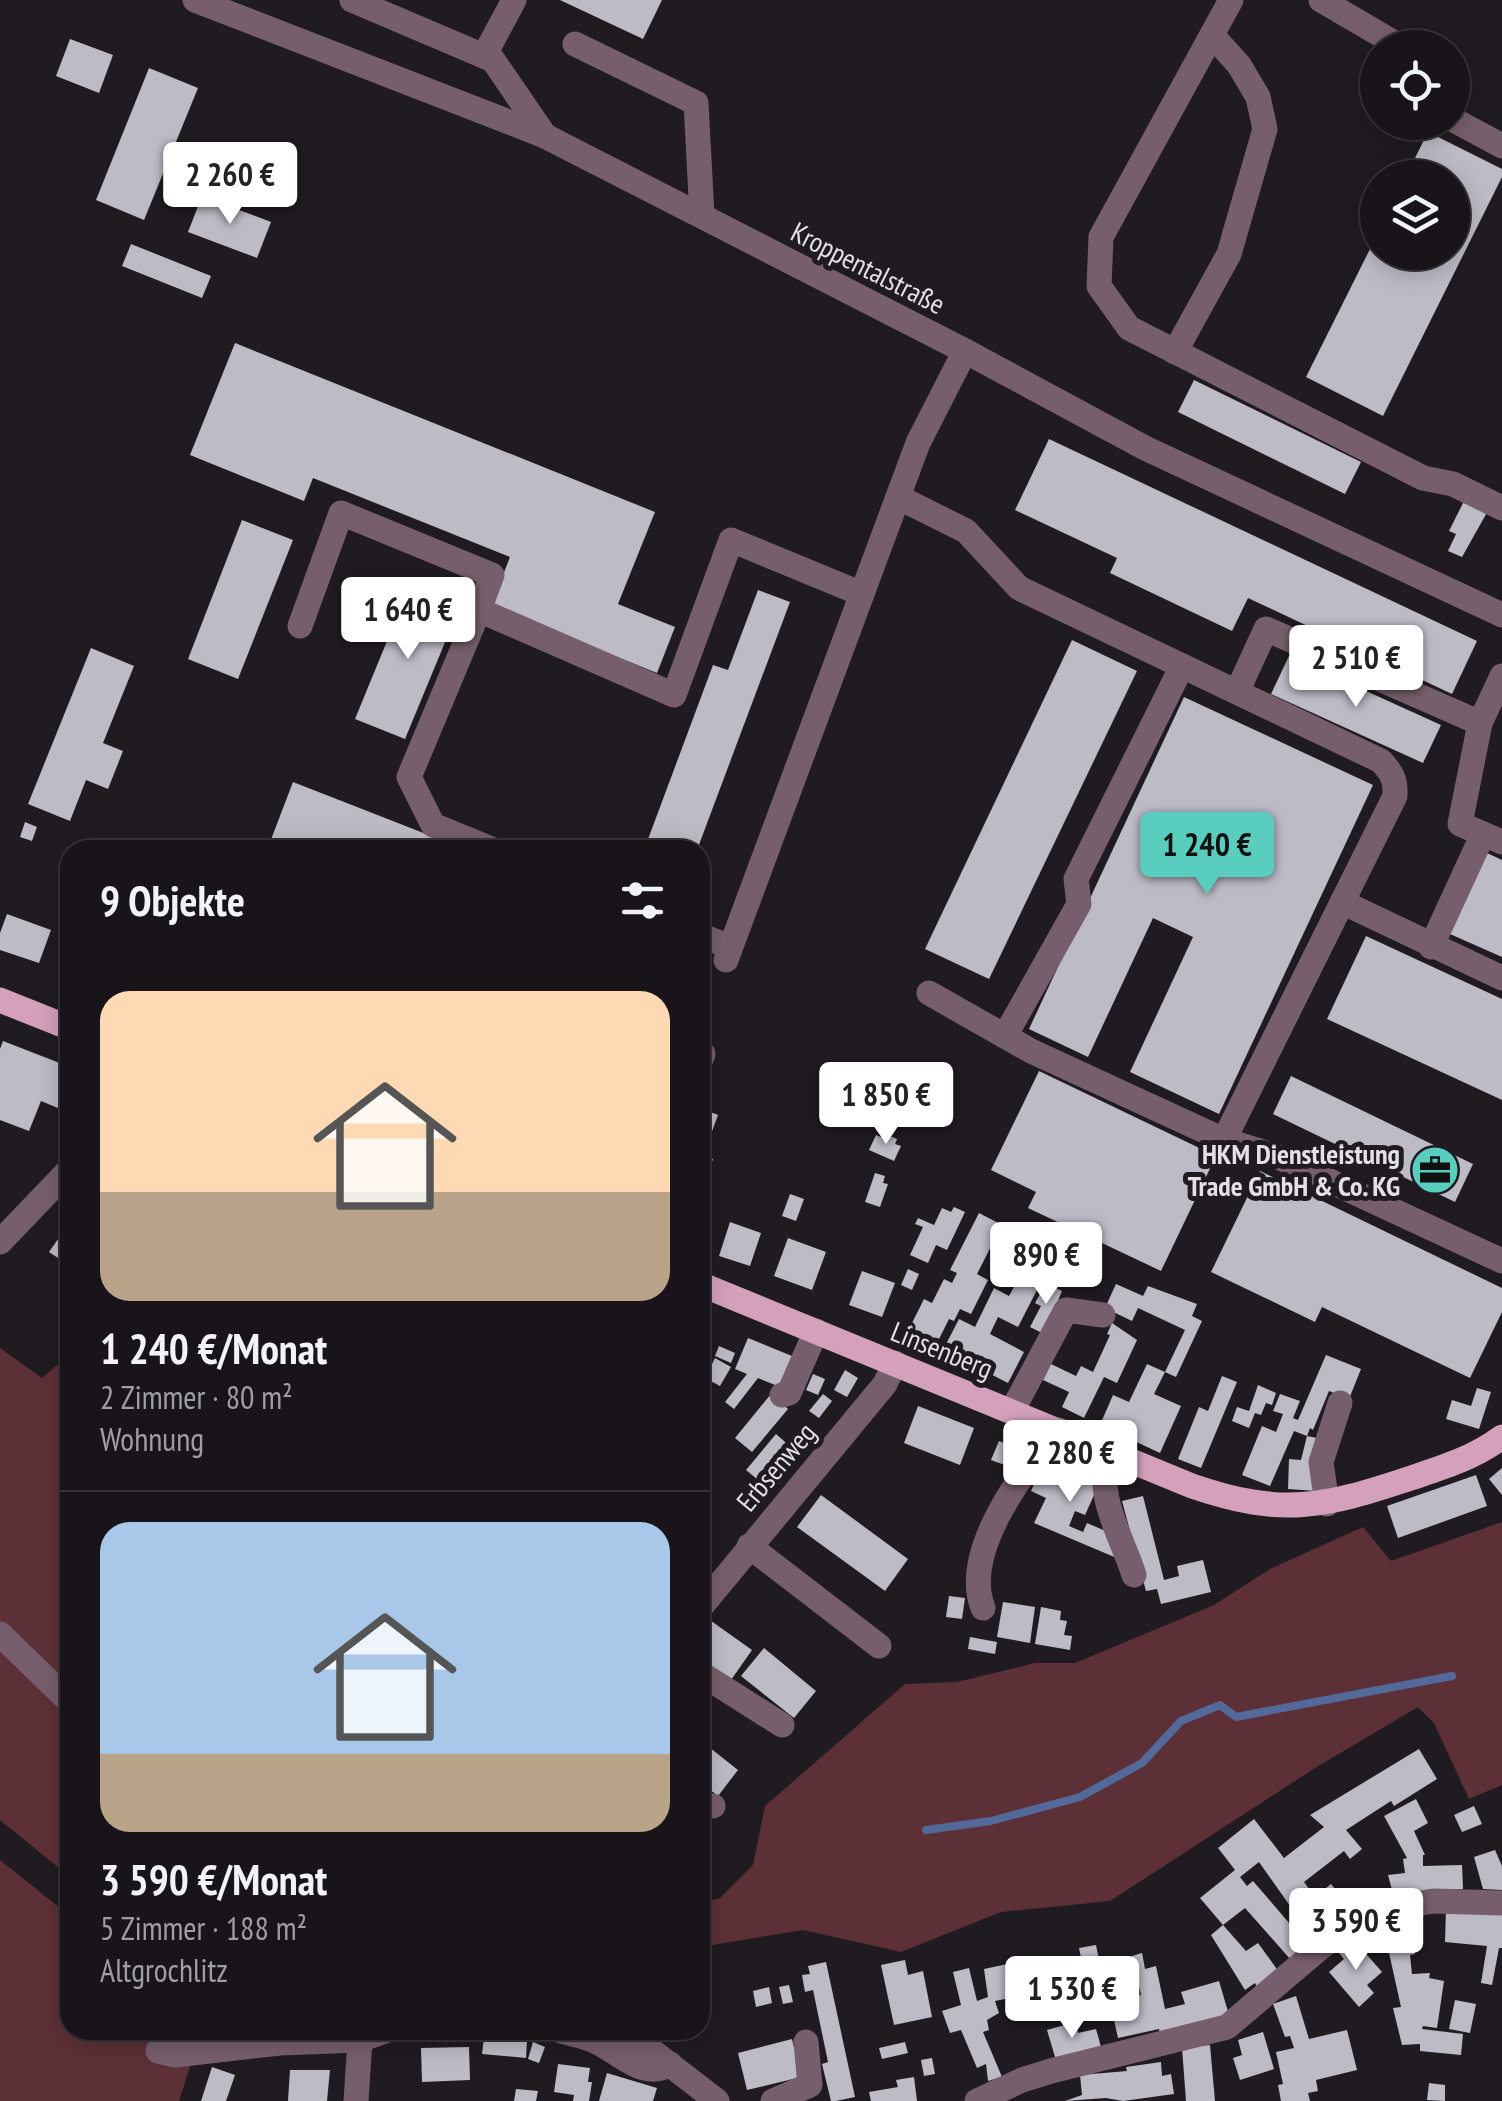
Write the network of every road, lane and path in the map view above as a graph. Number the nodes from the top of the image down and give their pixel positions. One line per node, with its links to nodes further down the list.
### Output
1 (196, 0): 11 (street, Kroppentalstraße)
2 (352, 0): 9 (street)
3 (514, 0): 9 (street)
4 (1231, 0): 7 (street)
5 (1321, 0): 6 (street)
6 (1376, 30)
7 (1212, 35): 15 (street); 15 (street)
8 (575, 44): 13 (street)
9 (484, 56): 11 (street)
10 (1470, 129): 12 (street)
11 (544, 136): 13 (street, Kroppentalstraße)
12 (1502, 146)
13 (702, 216): 14 (street, Kroppentalstraße)
14 (965, 351): 16 (street); 20 (street, Kroppentalstraße)
15 (1176, 352): 17 (street)
16 (898, 497): 18 (street); 22 (street)
17 (1502, 508)
18 (862, 594): 19 (street); 29 (street)
19 (479, 610): 21 (street); 27 (street)
20 (1502, 615)
21 (300, 626)
22 (1182, 666): 24 (street); 35 (street)
23 (1502, 676): 25 (street)
24 (1237, 692): 25 (street); 28 (street)
25 (1480, 723): 26 (street)
26 (1492, 838): 30 (street)
27 (470, 840)
28 (1342, 902): 30 (street); 36 (street)
29 (710, 941)
30 (1432, 947): 31 (street)
31 (1502, 978)
32 (929, 993): 35 (street)
33 (0, 1000): 34 (main road)
34 (60, 1024)
35 (1005, 1036): 36 (street)
36 (1224, 1140): 39 (street)
37 (60, 1179): 38 (street)
38 (0, 1242)
39 (1502, 1262)
40 (710, 1288): 42 (main road, Linsenberg)
41 (1104, 1315): 47 (street)
42 (816, 1331): 44 (main road, Linsenberg); 45 (street)
43 (1038, 1338): 47 (street)
44 (895, 1363): 47 (main road, Linsenberg); 52 (street, Erbsenweg)
45 (782, 1395)
46 (1340, 1403): 51 (street)
47 (1007, 1409): 48 (main road, Linsenberg)
48 (1059, 1430): 50 (main road, Linsenberg); 55 (street)
49 (1502, 1437): 51 (main road, Linsenberg)
50 (1111, 1452): 51 (main road, Linsenberg); 53 (street)
51 (1326, 1504)
52 (749, 1546): 54 (street, Erbsenweg); 57 (street)
53 (1134, 1574)
54 (710, 1595)
55 (983, 1608)
56 (0, 1634): 59 (street)
57 (880, 1646)
58 (710, 1679): 60 (street)
59 (60, 1692)
60 (782, 1725)
61 (1502, 1904): 71 (street)
62 (360, 2040): 66 (street); 68 (street)
63 (591, 2040): 67 (street)
64 (638, 2040): 67 (street)
65 (806, 2042): 70 (street)
66 (158, 2051)
67 (670, 2064): 69 (street)
68 (356, 2101)
69 (717, 2101)
70 (773, 2101)
71 (977, 2101)

